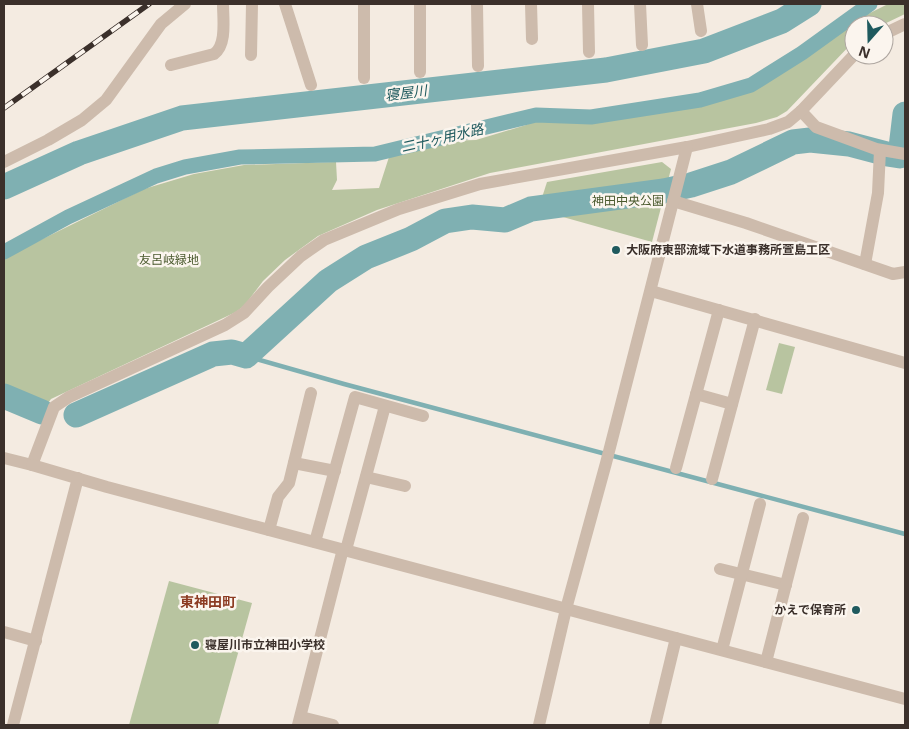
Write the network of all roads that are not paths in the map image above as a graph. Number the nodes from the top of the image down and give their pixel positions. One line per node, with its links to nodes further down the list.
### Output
1 (185, 4): 27 (street)
2 (223, 4): 17 (street)
3 (252, 4): 16 (street)
4 (285, 4): 22 (street)
5 (364, 4): 21 (street)
6 (420, 4): 20 (street)
7 (477, 4): 19 (street)
8 (531, 4): 13 (street)
9 (588, 4): 15 (street)
10 (640, 4): 14 (street)
11 (697, 4): 12 (street)
12 (702, 31)
13 (532, 39)
14 (642, 45)
15 (589, 52)
16 (251, 55)
17 (171, 65)
18 (844, 65): 23 (street)
19 (478, 66)
20 (420, 72)
21 (364, 78)
22 (311, 85)
23 (801, 111): 24 (street); 25 (street)
24 (687, 147): 28 (street); 42 (street)
25 (880, 150): 26 (street); 29 (street)
26 (905, 154)
27 (4, 162)
28 (673, 201): 29 (street); 31 (street)
29 (865, 264): 30 (street)
30 (905, 272)
31 (651, 291): 32 (street); 57 (street)
32 (719, 310): 33 (street); 36 (street)
33 (755, 319): 34 (street); 37 (street)
34 (905, 363)
35 (311, 393): 41 (street)
36 (696, 394): 37 (street); 43 (street)
37 (732, 404): 47 (street)
38 (385, 406): 39 (street); 44 (street); 45 (street)
39 (423, 416)
40 (4, 458): 42 (street)
41 (294, 463): 44 (street); 51 (street)
42 (32, 465): 46 (street)
43 (676, 468)
44 (334, 471): 52 (street)
45 (366, 477): 48 (street); 53 (street)
46 (78, 478): 51 (street); 60 (street)
47 (712, 479)
48 (405, 486)
49 (760, 504): 55 (street)
50 (804, 518): 56 (street)
51 (269, 530): 52 (street)
52 (315, 542): 53 (street)
53 (345, 550): 57 (street); 64 (street)
54 (720, 569): 55 (street)
55 (742, 573): 56 (street); 61 (street)
56 (786, 585): 62 (street)
57 (566, 609): 59 (street); 67 (street)
58 (4, 632): 60 (street)
59 (676, 638): 61 (street); 68 (street)
60 (36, 641): 65 (street)
61 (722, 650): 62 (street)
62 (766, 662): 63 (street)
63 (905, 699)
64 (299, 721): 66 (street)
65 (14, 725)
66 (333, 725)
67 (539, 725)
68 (655, 725)

